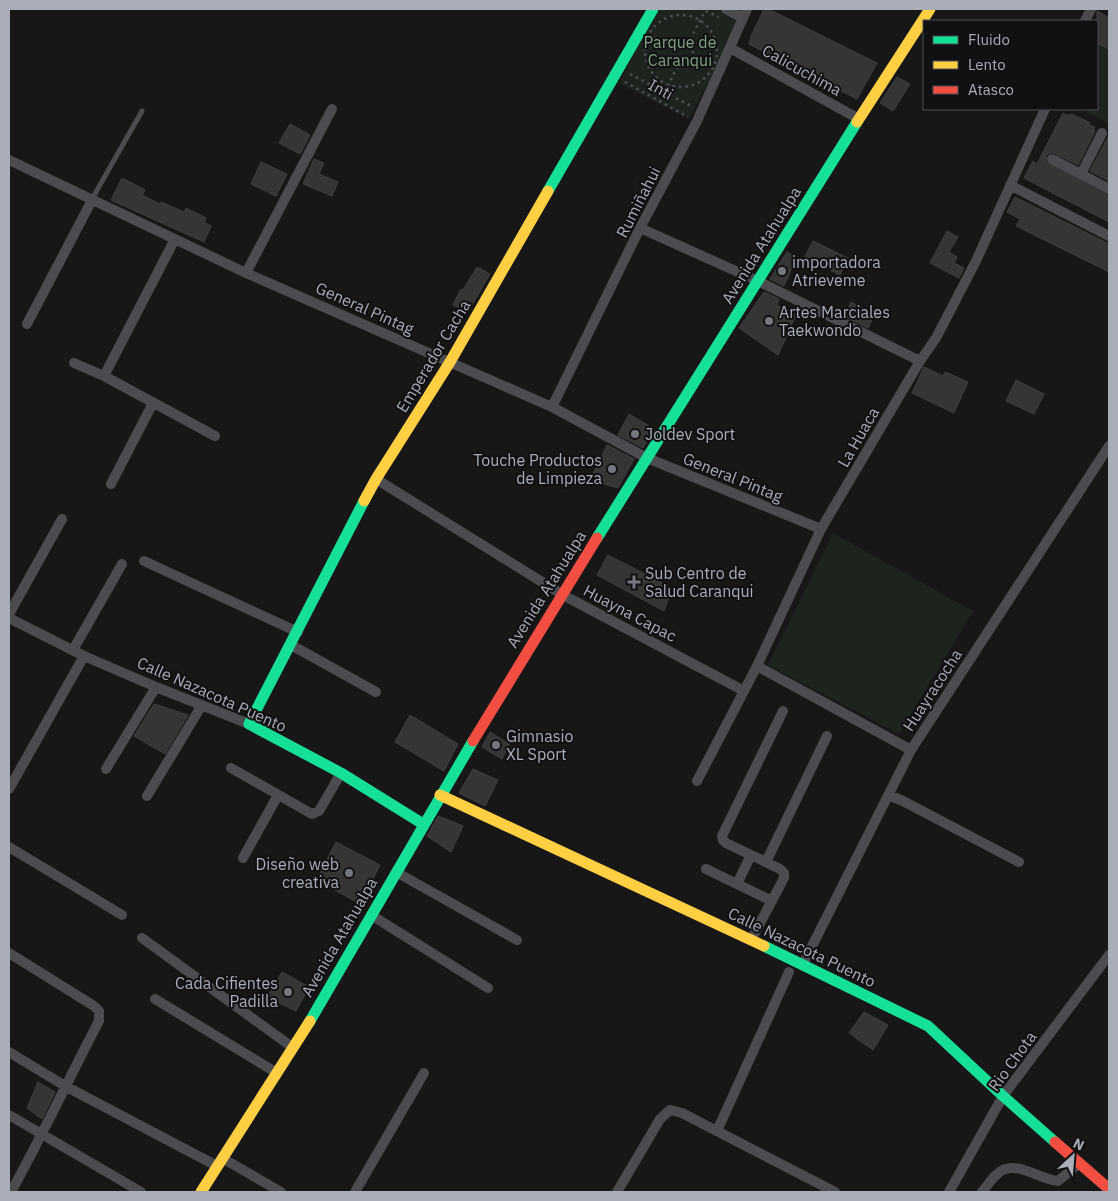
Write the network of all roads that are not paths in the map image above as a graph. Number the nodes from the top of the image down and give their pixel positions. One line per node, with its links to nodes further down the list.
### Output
1 (652, 9): 24 (street, Emperador Cacha)
2 (930, 9): 9 (street, Avenida Atahualpa)
3 (722, 13): 4 (street)
4 (745, 13): 5 (street, Rumiñahui)
5 (726, 48): 9 (street, Calicuchima); 17 (street, Rumiñahui)
6 (332, 109): 20 (street)
7 (1046, 110): 14 (street, La Huaca)
8 (142, 111): 16 (lane)
9 (859, 119): 21 (street, Avenida Atahualpa)
10 (1102, 134): 13 (street)
11 (1052, 159): 13 (street)
12 (9, 160): 16 (street, General Pintag)
13 (1081, 174): 15 (street)
14 (1010, 185): 18 (street); 23 (street, La Huaca)
15 (1109, 189)
16 (92, 200): 19 (street, General Pintag); 22 (street)
17 (640, 228): 21 (street); 28 (street, Rumiñahui)
18 (1109, 236)
19 (175, 239): 20 (street, General Pintag); 26 (street)
20 (246, 273): 24 (street, General Pintag)
21 (758, 281): 23 (street); 31 (street, Avenida Atahualpa)
22 (27, 324)
23 (920, 361): 35 (street, La Huaca)
24 (450, 362): 28 (street, General Pintag); 32 (street, Emperador Cacha)
25 (74, 364): 26 (street)
26 (104, 376): 27 (street)
27 (153, 403): 29 (street); 33 (street)
28 (552, 407): 31 (street, General Pintag)
29 (216, 436)
30 (1109, 446): 53 (street, Huayracocha)
31 (647, 458): 35 (street, General Pintag); 38 (street, Avenida Atahualpa)
32 (376, 479): 38 (street, Huayna Capac); 41 (street, Emperador Cacha)
33 (111, 484)
34 (62, 519): 39 (street)
35 (821, 529): 45 (street, La Huaca)
36 (144, 561): 41 (street)
37 (122, 564): 43 (street)
38 (563, 595): 47 (street, Huayna Capac); 60 (street, Avenida Atahualpa)
39 (9, 614)
40 (9, 618): 43 (street, Calle Nazacota Puento)
41 (298, 632): 42 (street, Emperador Cacha)
42 (291, 645): 48 (street); 51 (street, Emperador Cacha)
43 (74, 650): 44 (street, Calle Nazacota Puento)
44 (84, 656): 46 (street, Calle Nazacota Puento); 58 (street)
45 (757, 666): 47 (street, La Huaca); 53 (street)
46 (156, 687): 49 (street, Calle Nazacota Puento); 54 (street)
47 (744, 691): 57 (street, La Huaca)
48 (376, 692)
49 (202, 705): 51 (street, Calle Nazacota Puento); 62 (street)
50 (783, 711): 65 (street)
51 (249, 724): 56 (street, Calle Nazacota Puento)
52 (828, 736): 67 (street)
53 (911, 750): 61 (street, Huayracocha)
54 (106, 768)
55 (231, 768): 59 (street)
56 (341, 773): 59 (street); 63 (street, Calle Nazacota Puento)
57 (697, 781)
58 (9, 789)
59 (278, 795): 66 (street)
60 (440, 795): 63 (street, Avenida Atahualpa); 77 (street, Calle Nazacota Puento)
61 (888, 795): 68 (street); 80 (street, Huayracocha)
62 (147, 796)
63 (423, 824): 70 (street, Avenida Atahualpa)
64 (9, 847): 73 (street)
65 (751, 854): 67 (street); 71 (street)
66 (243, 858)
67 (766, 862): 72 (street)
68 (1020, 862)
69 (706, 869): 71 (street)
70 (396, 872): 74 (street, Avenida Atahualpa); 76 (street)
71 (737, 884): 72 (street)
72 (772, 901): 77 (street)
73 (122, 915)
74 (371, 915): 82 (street); 84 (street, Avenida Atahualpa)
75 (142, 938): 84 (street)
76 (517, 940)
77 (751, 940): 80 (street, Calle Nazacota Puento)
78 (9, 953): 88 (street)
79 (1109, 955): 89 (street, Rio Chota)
80 (802, 964): 89 (street, Calle Nazacota Puento)
81 (789, 972): 91 (street)
82 (488, 988)
83 (155, 1000): 86 (street)
84 (292, 1047): 86 (street, Avenida Atahualpa)
85 (9, 1052): 88 (street)
86 (277, 1073): 93 (street, Avenida Atahualpa)
87 (424, 1073): 100 (street)
88 (65, 1086): 92 (street); 93 (street)
89 (1003, 1096): 94 (street, Calle Nazacota Puento); 103 (street, Rio Chota)
90 (9, 1115): 92 (street)
91 (717, 1131): 101 (street); 102 (street)
92 (43, 1135): 96 (street); 97 (street)
93 (220, 1162): 98 (street, Avenida Atahualpa); 99 (street)
94 (1080, 1163): 95 (street, Calle Nazacota Puento); 104 (street)
95 (1109, 1189)
96 (11, 1192)
97 (141, 1192)
98 (201, 1192)
99 (281, 1192)
100 (355, 1192)
101 (617, 1192)
102 (834, 1192)
103 (949, 1192)
104 (982, 1192)

